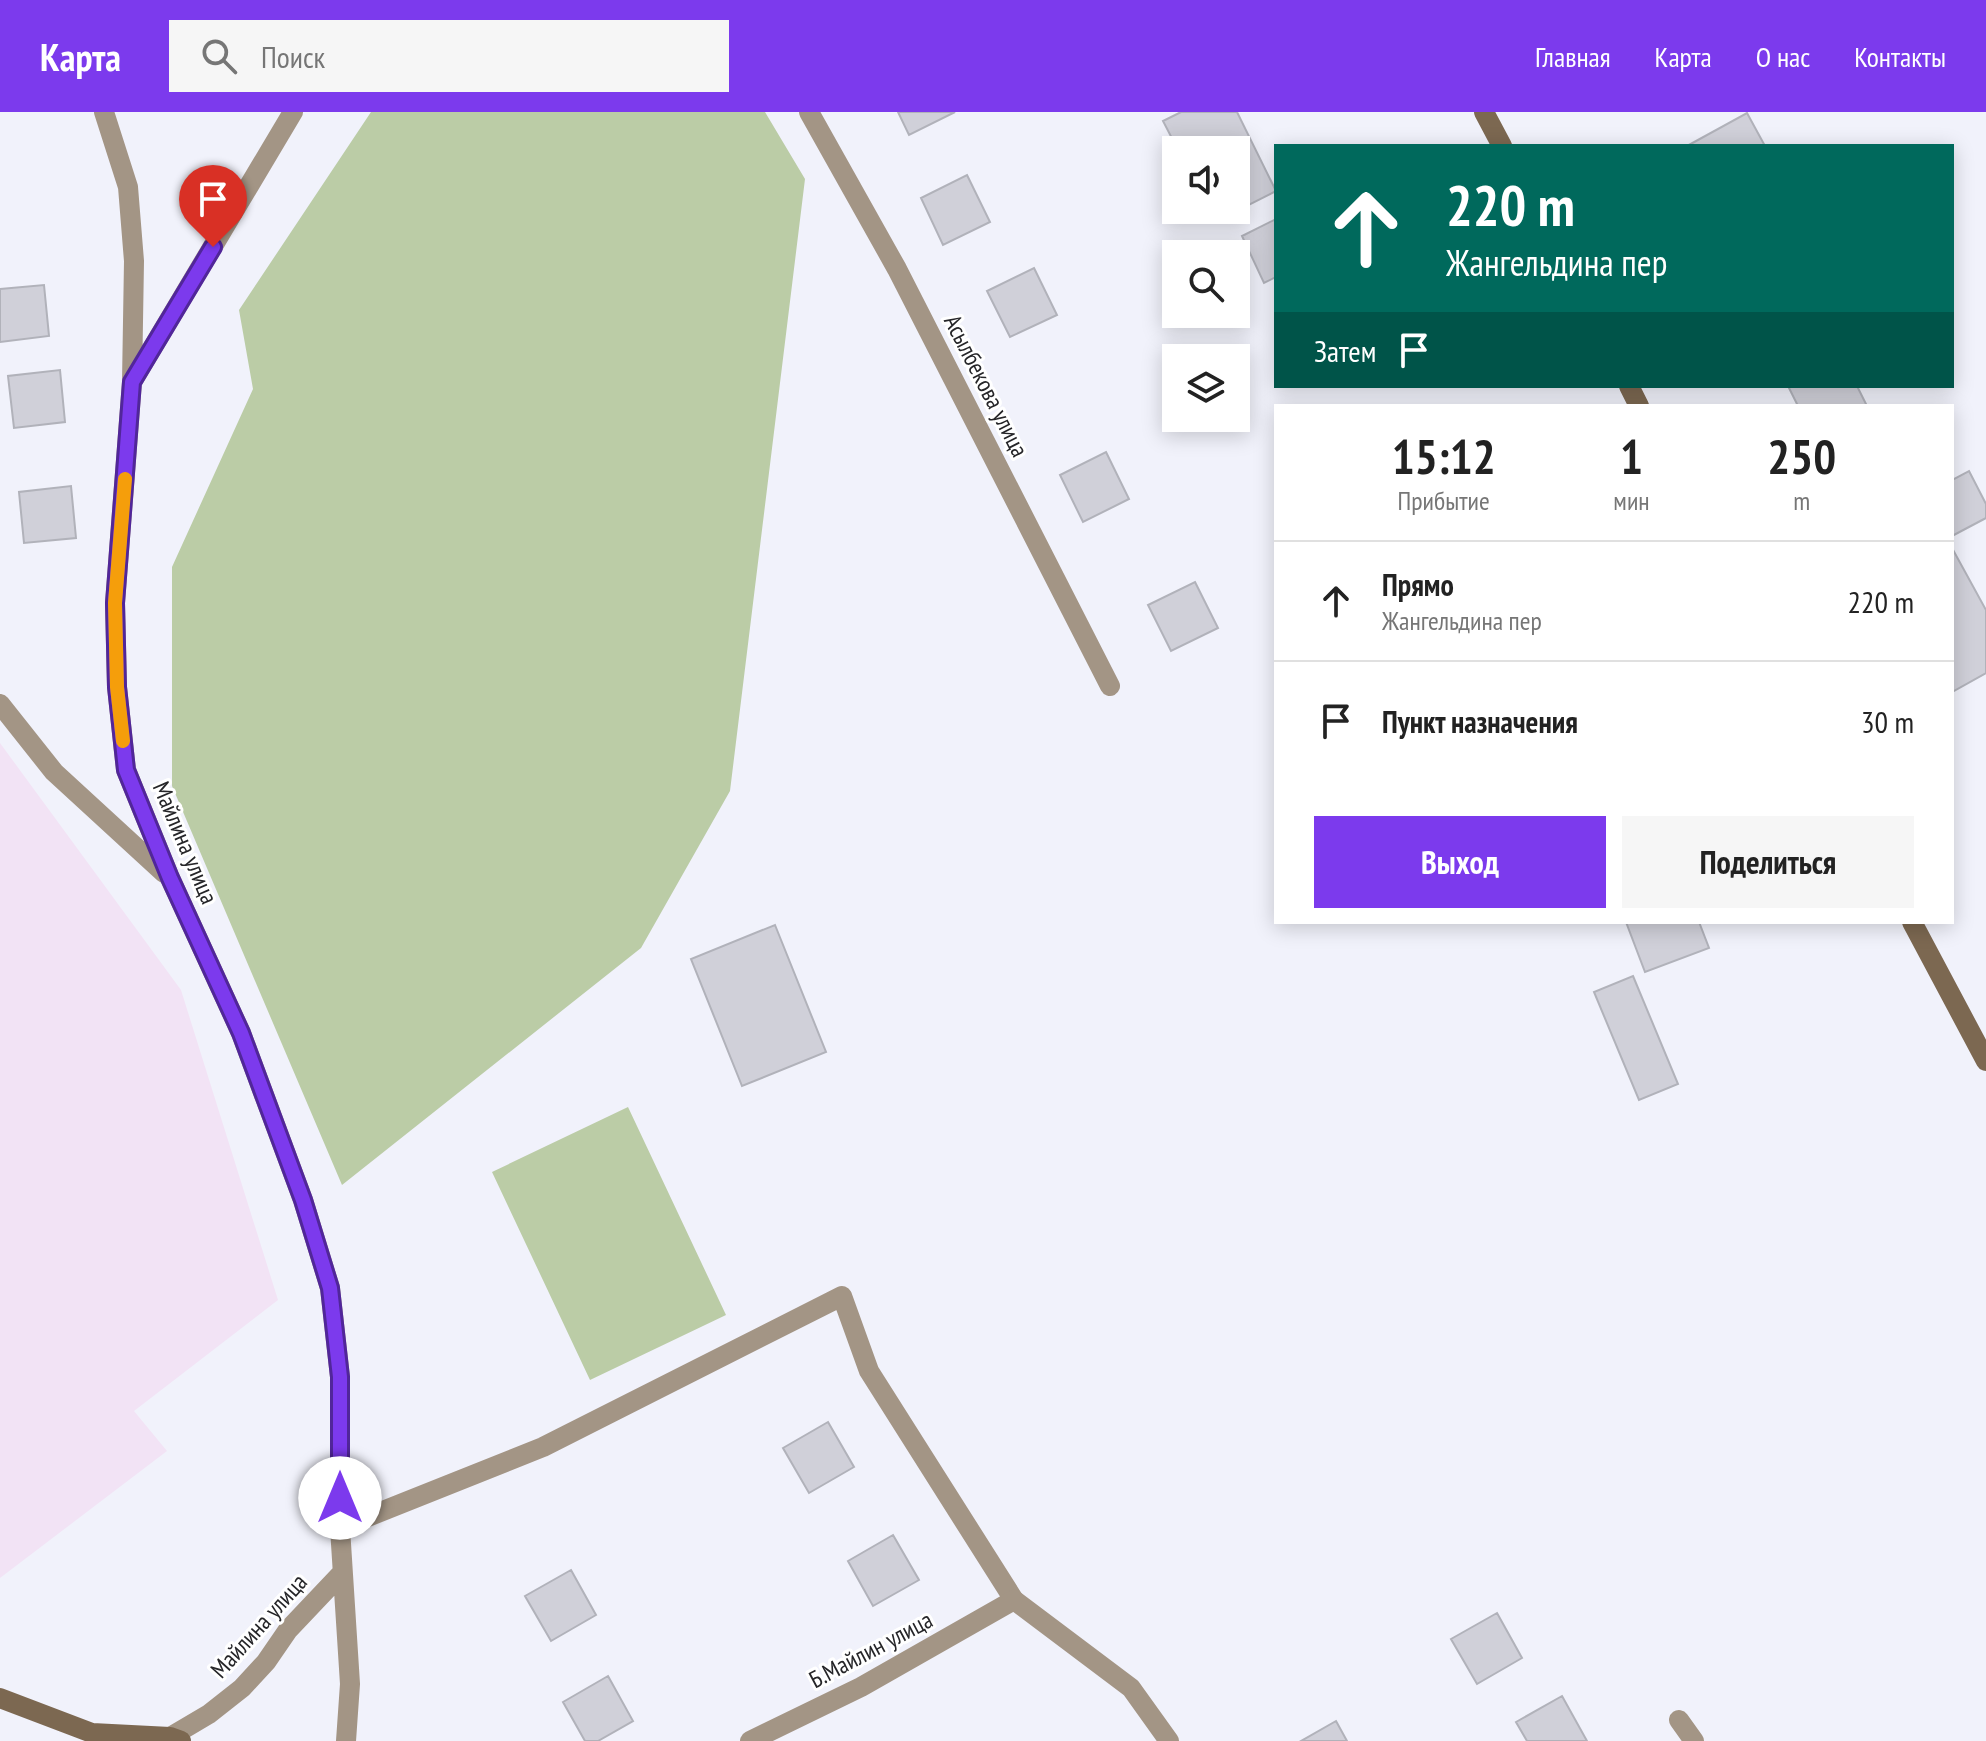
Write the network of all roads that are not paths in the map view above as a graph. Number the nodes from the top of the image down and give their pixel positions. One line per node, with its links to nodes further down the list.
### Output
1 (104, 112): 6 (street, Майлина улица)
2 (293, 112): 6 (street)
3 (809, 112): 7 (street, Асылбекова улица)
4 (1484, 112): 5 (street)
5 (1501, 144)
6 (132, 382): 9 (street, Майлина улица)
7 (1110, 686)
8 (0, 704): 9 (street)
9 (170, 878): 12 (street, Майлина улица)
10 (1913, 924): 11 (street)
11 (1986, 1061)
12 (340, 1528): 13 (street, Майлина улица); 14 (street)
13 (342, 1573): 18 (street, Майлина улица); 19 (street, Майлина улица)
14 (1014, 1600): 20 (street, Б.Майлин улица); 21 (street)
15 (0, 1698): 17 (street)
16 (1679, 1720): 22 (street)
17 (96, 1737): 18 (street)
18 (176, 1739)
19 (346, 1741)
20 (750, 1741)
21 (1169, 1741)
22 (1694, 1741)

